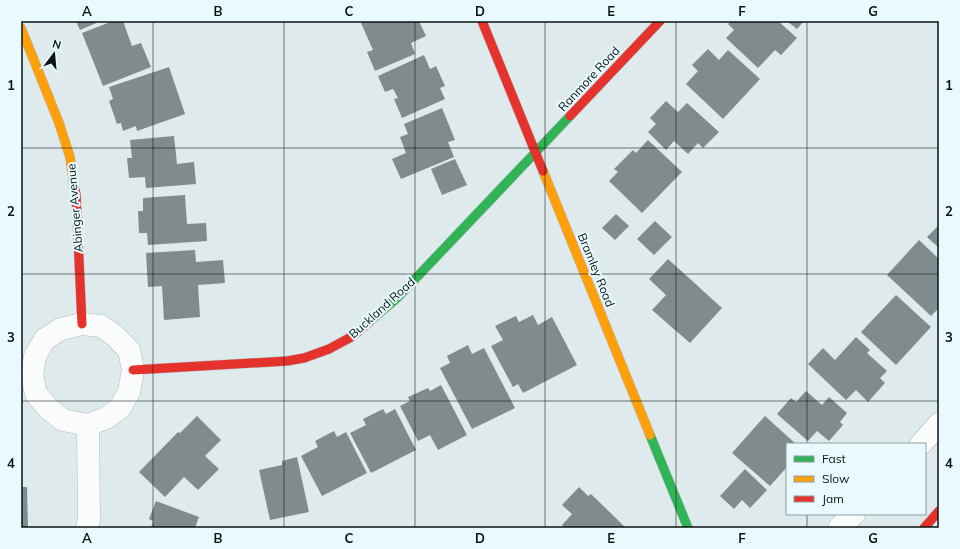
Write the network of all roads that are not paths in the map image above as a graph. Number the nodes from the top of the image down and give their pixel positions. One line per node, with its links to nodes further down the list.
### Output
1 (482, 21): 4 (main road, Bramley Road)
2 (660, 21): 4 (main road, Ranmore Road)
3 (21, 28): 5 (main road, Abinger Avenue)
4 (535, 153): 6 (main road, Buckland Road); 14 (main road, Bramley Road)
5 (82, 324): 6 (street); 7 (street)
6 (133, 370): 9 (street)
7 (26, 375): 9 (street)
8 (939, 424): 10 (street)
9 (88, 425): 13 (street)
10 (922, 443)
11 (939, 511): 16 (main road)
12 (853, 515): 15 (street)
13 (87, 528)
14 (688, 528)
15 (839, 528)
16 (924, 528)

